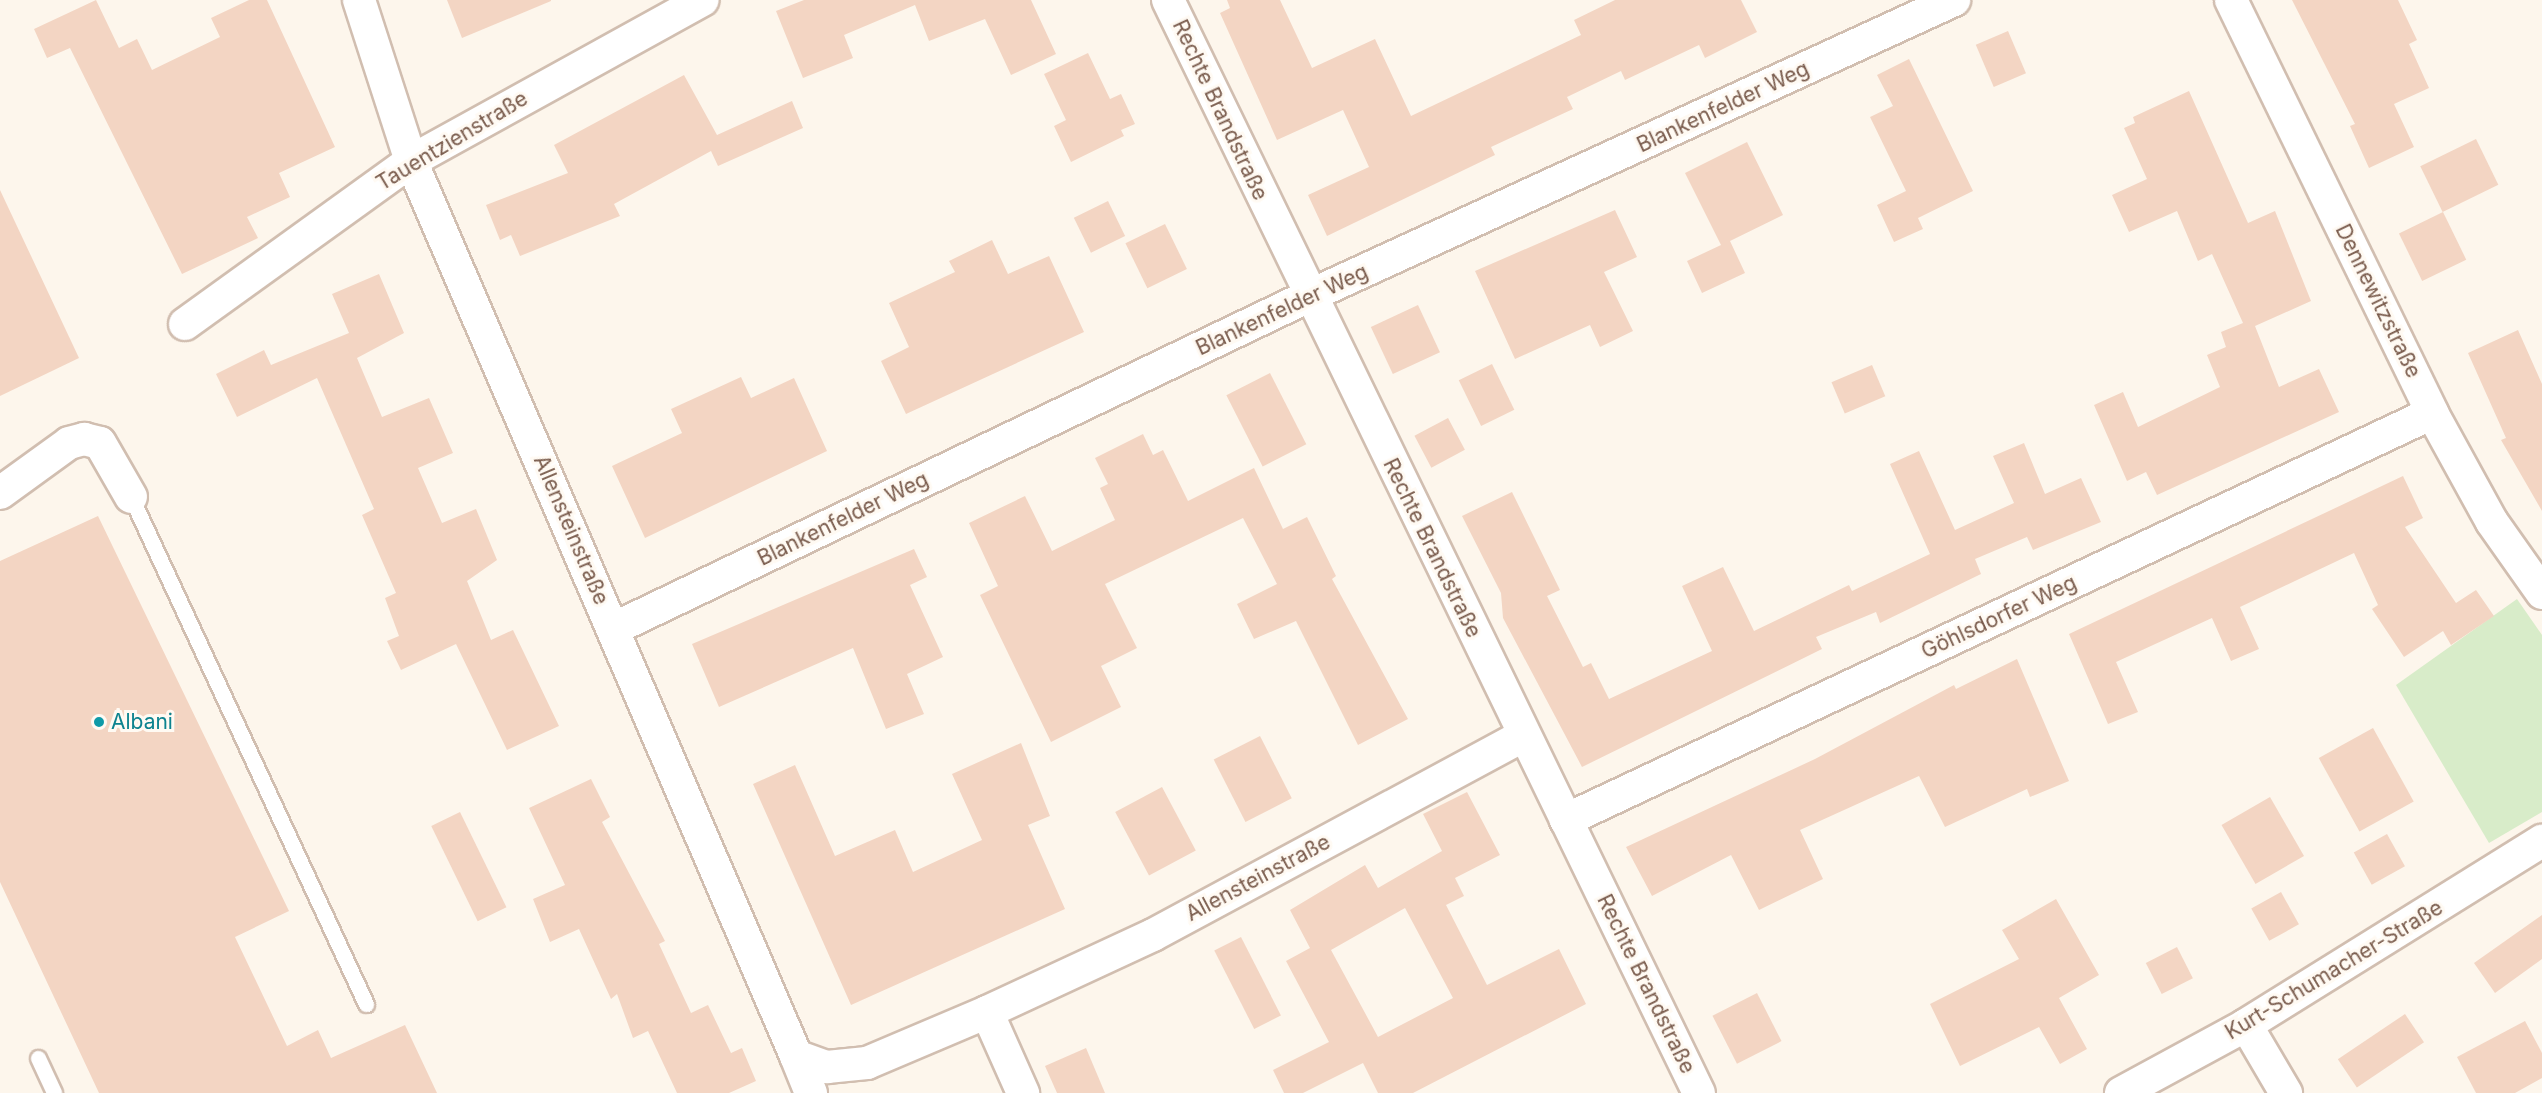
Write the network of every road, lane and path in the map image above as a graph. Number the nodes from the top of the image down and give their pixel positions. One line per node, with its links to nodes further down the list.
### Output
1 (359, 0): 6 (street, Allensteinstraße)
2 (703, 0): 6 (street, Tauentzienstraße)
3 (1168, 0): 7 (street, Rechte Brandstraße)
4 (1954, 0): 7 (street, Blankenfelder Weg)
5 (2231, 0): 9 (street, Dennewitzstraße)
6 (411, 160): 8 (street, Tauentzienstraße); 13 (street, Allensteinstraße)
7 (1309, 296): 13 (street, Blankenfelder Weg); 14 (street, Rechte Brandstraße)
8 (185, 324)
9 (2432, 413): 12 (street, Dennewitzstraße); 15 (street, Göhlsdorfer Weg)
10 (2, 487): 11 (street)
11 (131, 497): 17 (lane)
12 (2542, 593)
13 (613, 628): 20 (street, Allensteinstraße)
14 (1524, 735): 15 (street, Rechte Brandstraße); 18 (street, Allensteinstraße)
15 (1566, 820): 25 (street, Rechte Brandstraße)
16 (2542, 840): 19 (street, Kurt-Schumacher-Straße)
17 (366, 1004)
18 (987, 1012): 20 (street, Allensteinstraße); 24 (street)
19 (2246, 1025): 26 (street, Kurt-Schumacher-Straße); 27 (street)
20 (796, 1056): 23 (street, Allensteinstraße)
21 (38, 1058): 22 (lane)
22 (54, 1093)
23 (812, 1093)
24 (1023, 1093)
25 (1699, 1093)
26 (2121, 1093)
27 (2286, 1093)

